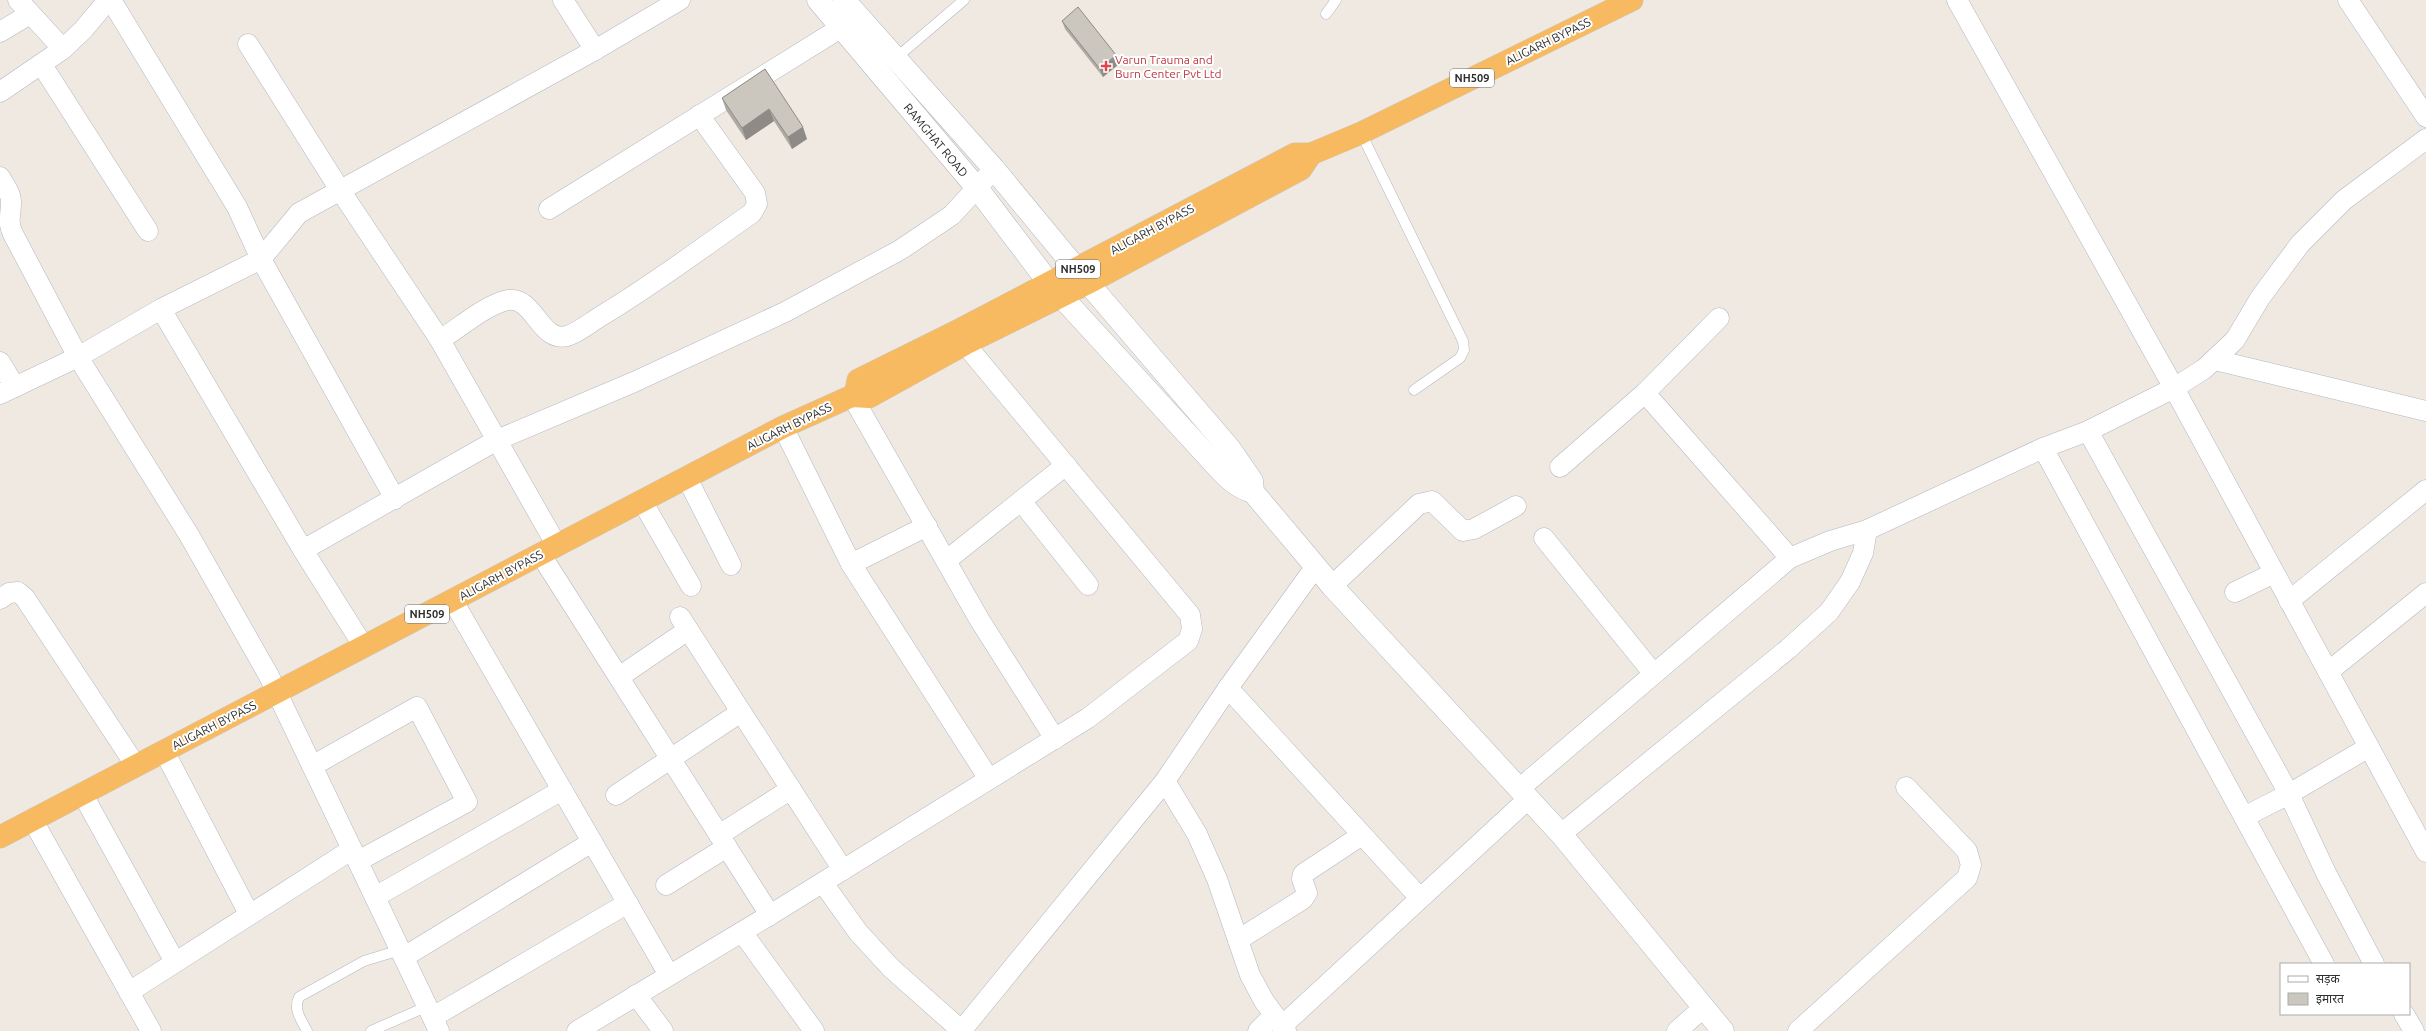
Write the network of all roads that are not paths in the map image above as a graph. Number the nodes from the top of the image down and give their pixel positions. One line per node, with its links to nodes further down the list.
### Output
1 (110, 0): 16 (street); 32 (street)
2 (563, 0): 17 (street)
3 (680, 0): 17 (street)
4 (818, 0): 13 (main road, RAMGHAT ROAD)
5 (844, 0): 13 (main road, RAMGHAT ROAD)
6 (964, 0): 18 (lane)
7 (1336, 0): 12 (lane)
8 (1632, 0): 23 (highway, ALIGARH BYPASS / NH509)
9 (1957, 0): 42 (street)
10 (2348, 0): 22 (street)
11 (24, 7): 14 (street); 16 (street)
12 (1326, 14)
13 (850, 22): 18 (main road, RAMGHAT ROAD); 21 (street); 27 (main road, RAMGHAT ROAD)
14 (0, 32)
15 (248, 44): 28 (street)
16 (63, 48): 19 (street)
17 (594, 50): 28 (street)
18 (896, 58): 25 (main road, RAMGHAT ROAD)
19 (42, 64): 20 (street); 31 (street)
20 (0, 92)
21 (699, 115): 29 (street); 37 (street)
22 (2426, 117)
23 (1361, 133): 33 (highway, ALIGARH BYPASS / NH509); 44 (lane)
24 (2426, 139): 40 (street)
25 (994, 169): 27 (street); 33 (main road, RAMGHAT ROAD)
26 (0, 177): 30 (street)
27 (977, 188): 34 (main road, RAMGHAT ROAD); 50 (street)
28 (340, 190): 32 (street); 37 (street)
29 (549, 209)
30 (4, 222): 39 (street)
31 (148, 231)
32 (261, 259): 35 (street); 57 (street)
33 (1082, 277): 34 (highway, ALIGARH BYPASS / NH509); 56 (main road, RAMGHAT ROAD)
34 (1055, 289): 38 (highway, ALIGARH BYPASS / NH509); 46 (highway, ALIGARH BYPASS / NH509); 56 (main road, RAMGHAT ROAD)
35 (161, 309): 39 (street); 65 (street)
36 (1719, 318): 45 (street)
37 (440, 340): 50 (street)
38 (965, 344): 46 (highway, ALIGARH BYPASS / NH509); 52 (street)
39 (78, 357): 43 (street); 83 (street)
40 (2215, 360): 42 (street); 47 (street)
41 (0, 362): 43 (street)
42 (2174, 388): 49 (street); 71 (street)
43 (7, 390)
44 (1414, 390)
45 (1645, 393): 53 (street); 66 (street)
46 (853, 395): 48 (highway, ALIGARH BYPASS / NH509); 61 (street)
47 (2426, 410)
48 (784, 427): 54 (highway, ALIGARH BYPASS / NH509); 68 (street)
49 (2088, 430): 51 (street); 100 (street)
50 (497, 440): 57 (street); 63 (street)
51 (2043, 448): 62 (street); 102 (street)
52 (1066, 465): 59 (street); 87 (street)
53 (1560, 467)
54 (687, 478): 58 (highway, ALIGARH BYPASS / NH509); 69 (street)
55 (2426, 490): 79 (street)
56 (1253, 492): 70 (main road)
57 (395, 499): 65 (street)
58 (642, 501): 63 (highway, ALIGARH BYPASS / NH509); 73 (street)
59 (1021, 501): 67 (street); 72 (street)
60 (1516, 506): 74 (street)
61 (927, 526): 67 (street); 68 (street)
62 (1867, 530): 66 (street); 104 (street)
63 (546, 536): 78 (highway, ALIGARH BYPASS / NH509); 84 (street)
64 (1544, 538): 82 (street)
65 (303, 550): 80 (street)
66 (1790, 558): 82 (street)
67 (947, 560): 87 (street)
68 (851, 564): 93 (street)
69 (731, 565)
70 (1316, 566): 74 (main road); 85 (street)
71 (2274, 573): 75 (street); 79 (street)
72 (1088, 585)
73 (691, 586)
74 (1332, 586): 99 (main road)
75 (2235, 592)
76 (2426, 593): 81 (street)
77 (0, 599): 91 (street)
78 (453, 601): 80 (highway, ALIGARH BYPASS / NH509); 97 (street)
79 (2289, 601): 81 (street)
80 (356, 633): 83 (highway, ALIGARH BYPASS / NH509)
81 (2328, 672): 88 (street)
82 (1653, 673): 99 (street)
83 (270, 677): 89 (highway, ALIGARH BYPASS / NH509); 92 (street)
84 (619, 677): 86 (street); 90 (street)
85 (1228, 688): 94 (street); 105 (street)
86 (741, 712): 90 (street); 96 (street)
87 (1055, 738): 93 (street)
88 (2369, 747): 100 (street); 109 (street)
89 (164, 751): 91 (highway, ALIGARH BYPASS / NH509); 117 (street)
90 (670, 759): 101 (street); 107 (street)
91 (136, 766): 98 (highway, ALIGARH BYPASS / NH509)
92 (312, 766): 110 (street); 110 (street)
93 (989, 779): 111 (street)
94 (1165, 781): 120 (street); 132 (street)
95 (1906, 786): 142 (street)
96 (791, 789): 107 (street); 111 (street)
97 (562, 790): 108 (street); 114 (street)
98 (82, 793): 103 (highway, ALIGARH BYPASS / NH509); 122 (street)
99 (1523, 794): 104 (main road); 115 (street)
100 (2289, 794): 102 (street); 124 (street)
101 (616, 795)
102 (2244, 817): 123 (street)
103 (32, 819): 106 (highway, ALIGARH BYPASS / NH509); 126 (street)
104 (1561, 834): 128 (main road)
105 (1362, 835): 115 (street); 120 (street)
106 (0, 837)
107 (723, 841): 113 (street); 118 (street)
108 (592, 842): 116 (street); 121 (street)
109 (2426, 852)
110 (354, 856): 114 (street); 117 (street)
111 (843, 870): 112 (street)
112 (823, 883): 118 (street); 132 (street)
113 (666, 885)
114 (375, 897): 121 (street)
115 (1420, 898): 131 (street)
116 (628, 903): 125 (street); 130 (street)
117 (250, 914): 122 (street)
118 (770, 915): 119 (street)
119 (742, 932): 125 (street); 138 (street)
120 (1238, 940): 131 (street)
121 (402, 953): 130 (street); 134 (lane)
122 (175, 962): 126 (street)
123 (2323, 963)
124 (2373, 963)
125 (669, 975): 127 (street)
126 (129, 992): 133 (street)
127 (636, 995): 136 (street); 137 (street)
128 (1703, 1008): 140 (street); 141 (main road)
129 (2405, 1015): 143 (street)
130 (433, 1018): 135 (lane)
131 (1280, 1024): 139 (street)
132 (962, 1030)
133 (151, 1031)
134 (307, 1031)
135 (371, 1031)
136 (577, 1031)
137 (663, 1031)
138 (814, 1031)
139 (1258, 1031)
140 (1677, 1031)
141 (1723, 1031)
142 (1798, 1031)
143 (2414, 1031)

